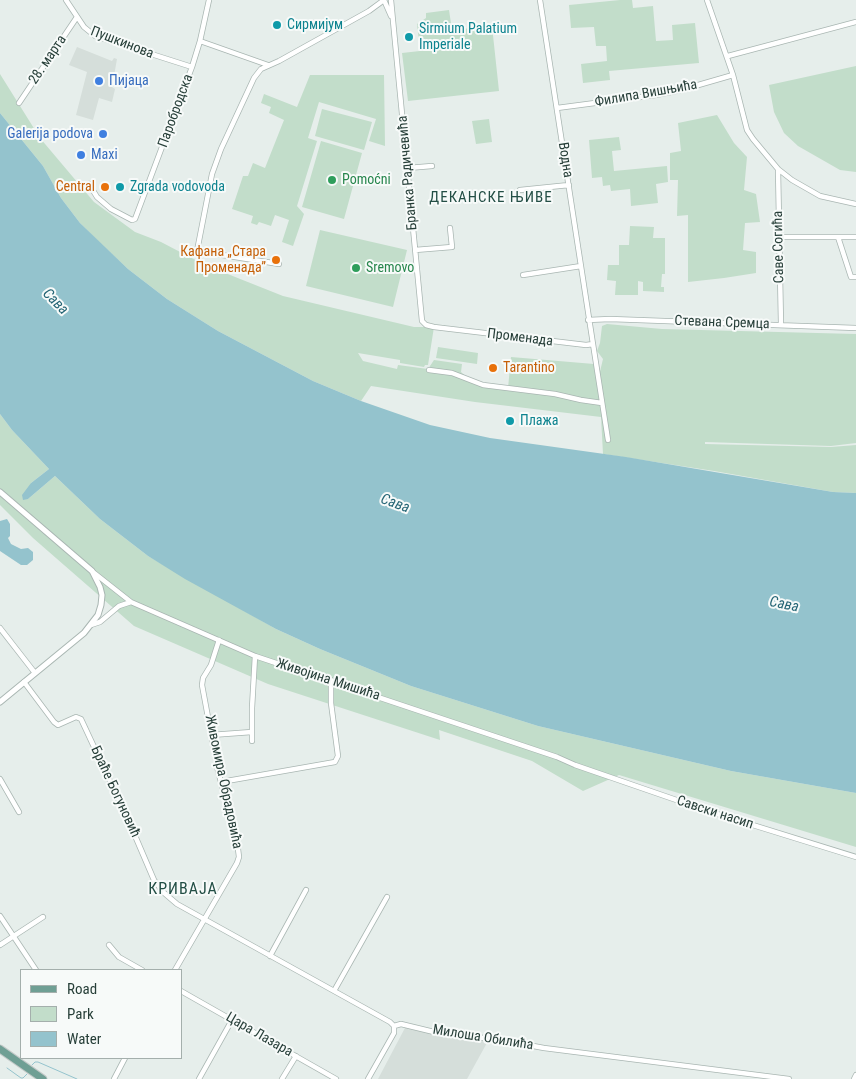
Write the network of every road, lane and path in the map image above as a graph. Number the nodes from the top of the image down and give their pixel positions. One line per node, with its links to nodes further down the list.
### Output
1 (66, 0): 7 (street, Пушкинова)
2 (209, 0): 10 (street, Паробродска)
3 (384, 0): 8 (street, Бранка Радичевића); 12 (street)
4 (391, 0): 8 (street, Бранка Радичевића)
5 (540, 0): 16 (street, Водна)
6 (707, 0): 11 (street)
7 (77, 17): 13 (street, Пушкинова); 15 (street, 28. марта)
8 (393, 22): 18 (street, Бранка Радичевића)
9 (856, 22): 11 (street)
10 (200, 41): 12 (street); 13 (street, Паробродска)
11 (728, 56): 14 (street)
12 (268, 65): 29 (street)
13 (192, 67): 20 (street, Паробродска)
14 (734, 75): 16 (street, Филипа Вишњића); 19 (street)
15 (19, 103)
16 (557, 108): 21 (street, Водна)
17 (432, 166): 18 (street)
18 (408, 168): 28 (street, Бранка Радичевића)
19 (778, 169): 23 (street); 25 (street, Саве Согића)
20 (89, 184)
21 (569, 185): 22 (street); 30 (street, Водна)
22 (520, 190)
23 (856, 204)
24 (450, 228): 28 (street)
25 (779, 237): 26 (street); 35 (street, Саве Согића)
26 (838, 237): 27 (street); 32 (street)
27 (856, 237)
28 (415, 250): 34 (street, Бранка Радичевића)
29 (279, 264)
30 (581, 266): 31 (street); 33 (street, Водна)
31 (523, 275)
32 (856, 277)
33 (588, 320): 35 (street, Стевана Сремца); 37 (street)
34 (424, 324): 37 (street, Променада)
35 (781, 326): 36 (street, Стевана Сремца)
36 (856, 328)
37 (592, 344): 39 (street)
38 (429, 370): 39 (street)
39 (602, 402): 40 (street)
40 (608, 440)
41 (0, 492): 42 (street)
42 (92, 571): 43 (street, Живојина Мишића); 44 (street)
43 (131, 602): 44 (street); 46 (street, Живојина Мишића)
44 (91, 625): 48 (street)
45 (0, 628): 48 (street)
46 (219, 640): 47 (street, Живојина Мишића); 53 (street, Живомира Обрадовића)
47 (255, 656): 49 (street, Живојина Мишића); 52 (street)
48 (35, 673): 50 (street)
49 (331, 680): 55 (street, Живојина Мишића); 57 (street)
50 (24, 682): 51 (street); 64 (street, Браће Богуновић)
51 (0, 702)
52 (252, 732): 53 (street); 54 (street)
53 (211, 735): 57 (street, Живомира Обрадовића)
54 (252, 741)
55 (575, 765): 59 (street, Савски насип)
56 (0, 779): 58 (street)
57 (221, 782): 64 (street, Живомира Обрадовића)
58 (19, 812)
59 (856, 857)
60 (306, 890): 68 (street)
61 (388, 897): 72 (street)
62 (0, 916): 65 (street)
63 (43, 917): 65 (street)
64 (205, 919): 68 (street, Милоша Обилића); 71 (street, Живомира Обрадовића)
65 (14, 936): 66 (street); 69 (street)
66 (0, 945)
67 (109, 945): 70 (street)
68 (270, 956): 72 (street, Милоша Обилића)
69 (35, 969)
70 (140, 969)
71 (176, 969)
72 (334, 991): 75 (street, Милоша Обилића)
73 (182, 992): 74 (street, Цара Лазара)
74 (232, 1020): 77 (street, Цара Лазара); 82 (street)
75 (394, 1026): 85 (street); 86 (street, Милоша Обилића)
76 (0, 1049): 80 (main road)
77 (296, 1056): 83 (street); 84 (street, Цара Лазара)
78 (124, 1059): 81 (street)
79 (856, 1075): 87 (street)
80 (42, 1079)
81 (114, 1079)
82 (199, 1079)
83 (282, 1079)
84 (336, 1079)
85 (368, 1079)
86 (789, 1079)
87 (854, 1079)

